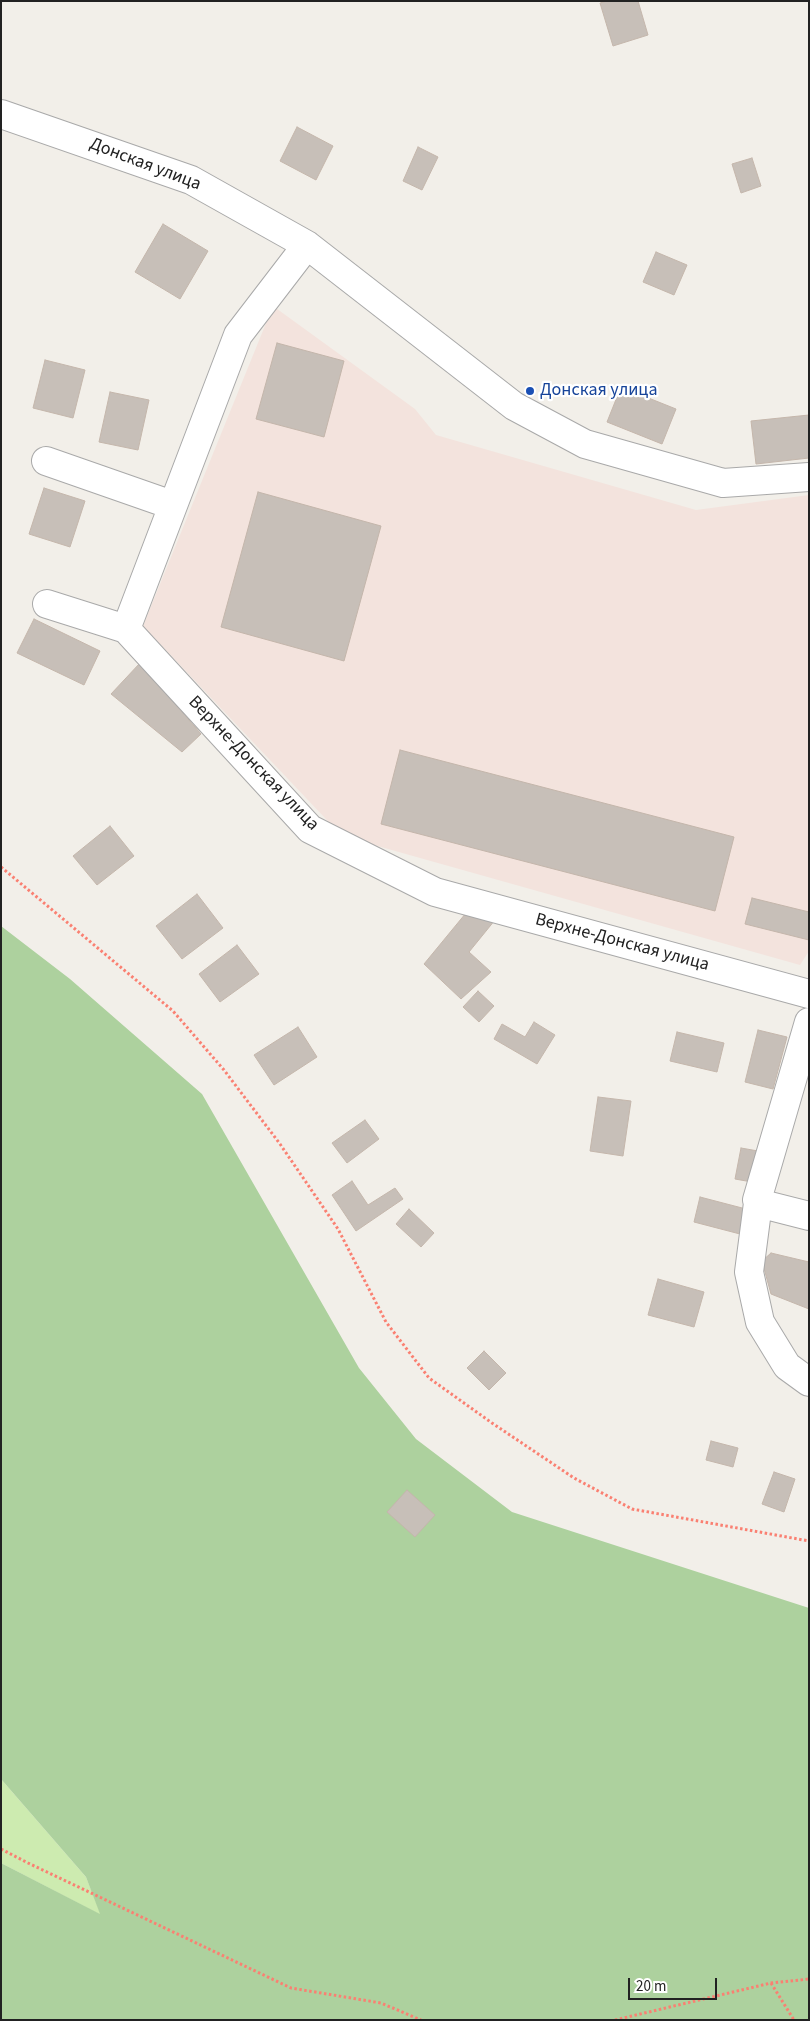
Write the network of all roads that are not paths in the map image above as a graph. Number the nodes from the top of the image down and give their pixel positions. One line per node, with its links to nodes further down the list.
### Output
1 (1, 114): 2 (street, Донская улица)
2 (307, 245): 4 (street, Донская улица); 5 (street)
3 (46, 461): 5 (street)
4 (809, 477)
5 (172, 505): 7 (street)
6 (47, 604): 7 (street)
7 (126, 629): 8 (street, Верхне-Донская улица)
8 (809, 994)
9 (809, 1022): 10 (street)
10 (758, 1203): 11 (street); 12 (street)
11 (809, 1216)
12 (809, 1382)

